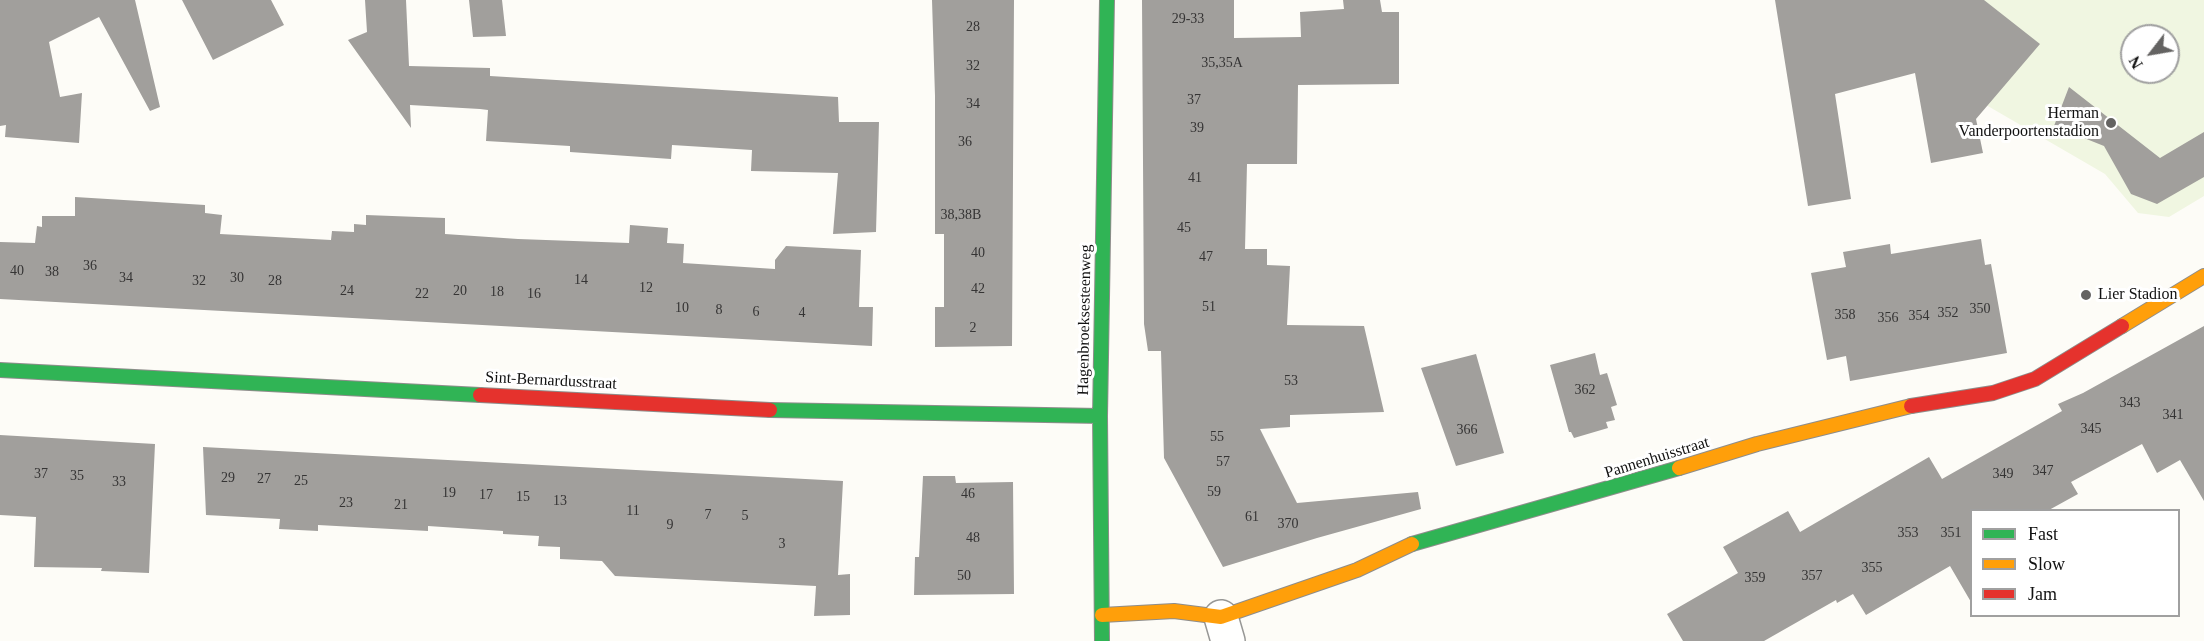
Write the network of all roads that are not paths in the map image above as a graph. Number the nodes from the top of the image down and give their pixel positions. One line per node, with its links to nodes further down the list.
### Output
1 (1107, 0): 4 (street, Hagenbroeksesteenweg)
2 (2204, 276): 6 (street, Pannenhuisstraat)
3 (0, 370): 4 (street, Sint-Bernardusstraat)
4 (1100, 416): 5 (street, Hagenbroeksesteenweg)
5 (1102, 615): 6 (street, Pannenhuisstraat); 7 (street, Hagenbroeksesteenweg)
6 (1225, 629)
7 (1102, 641)

